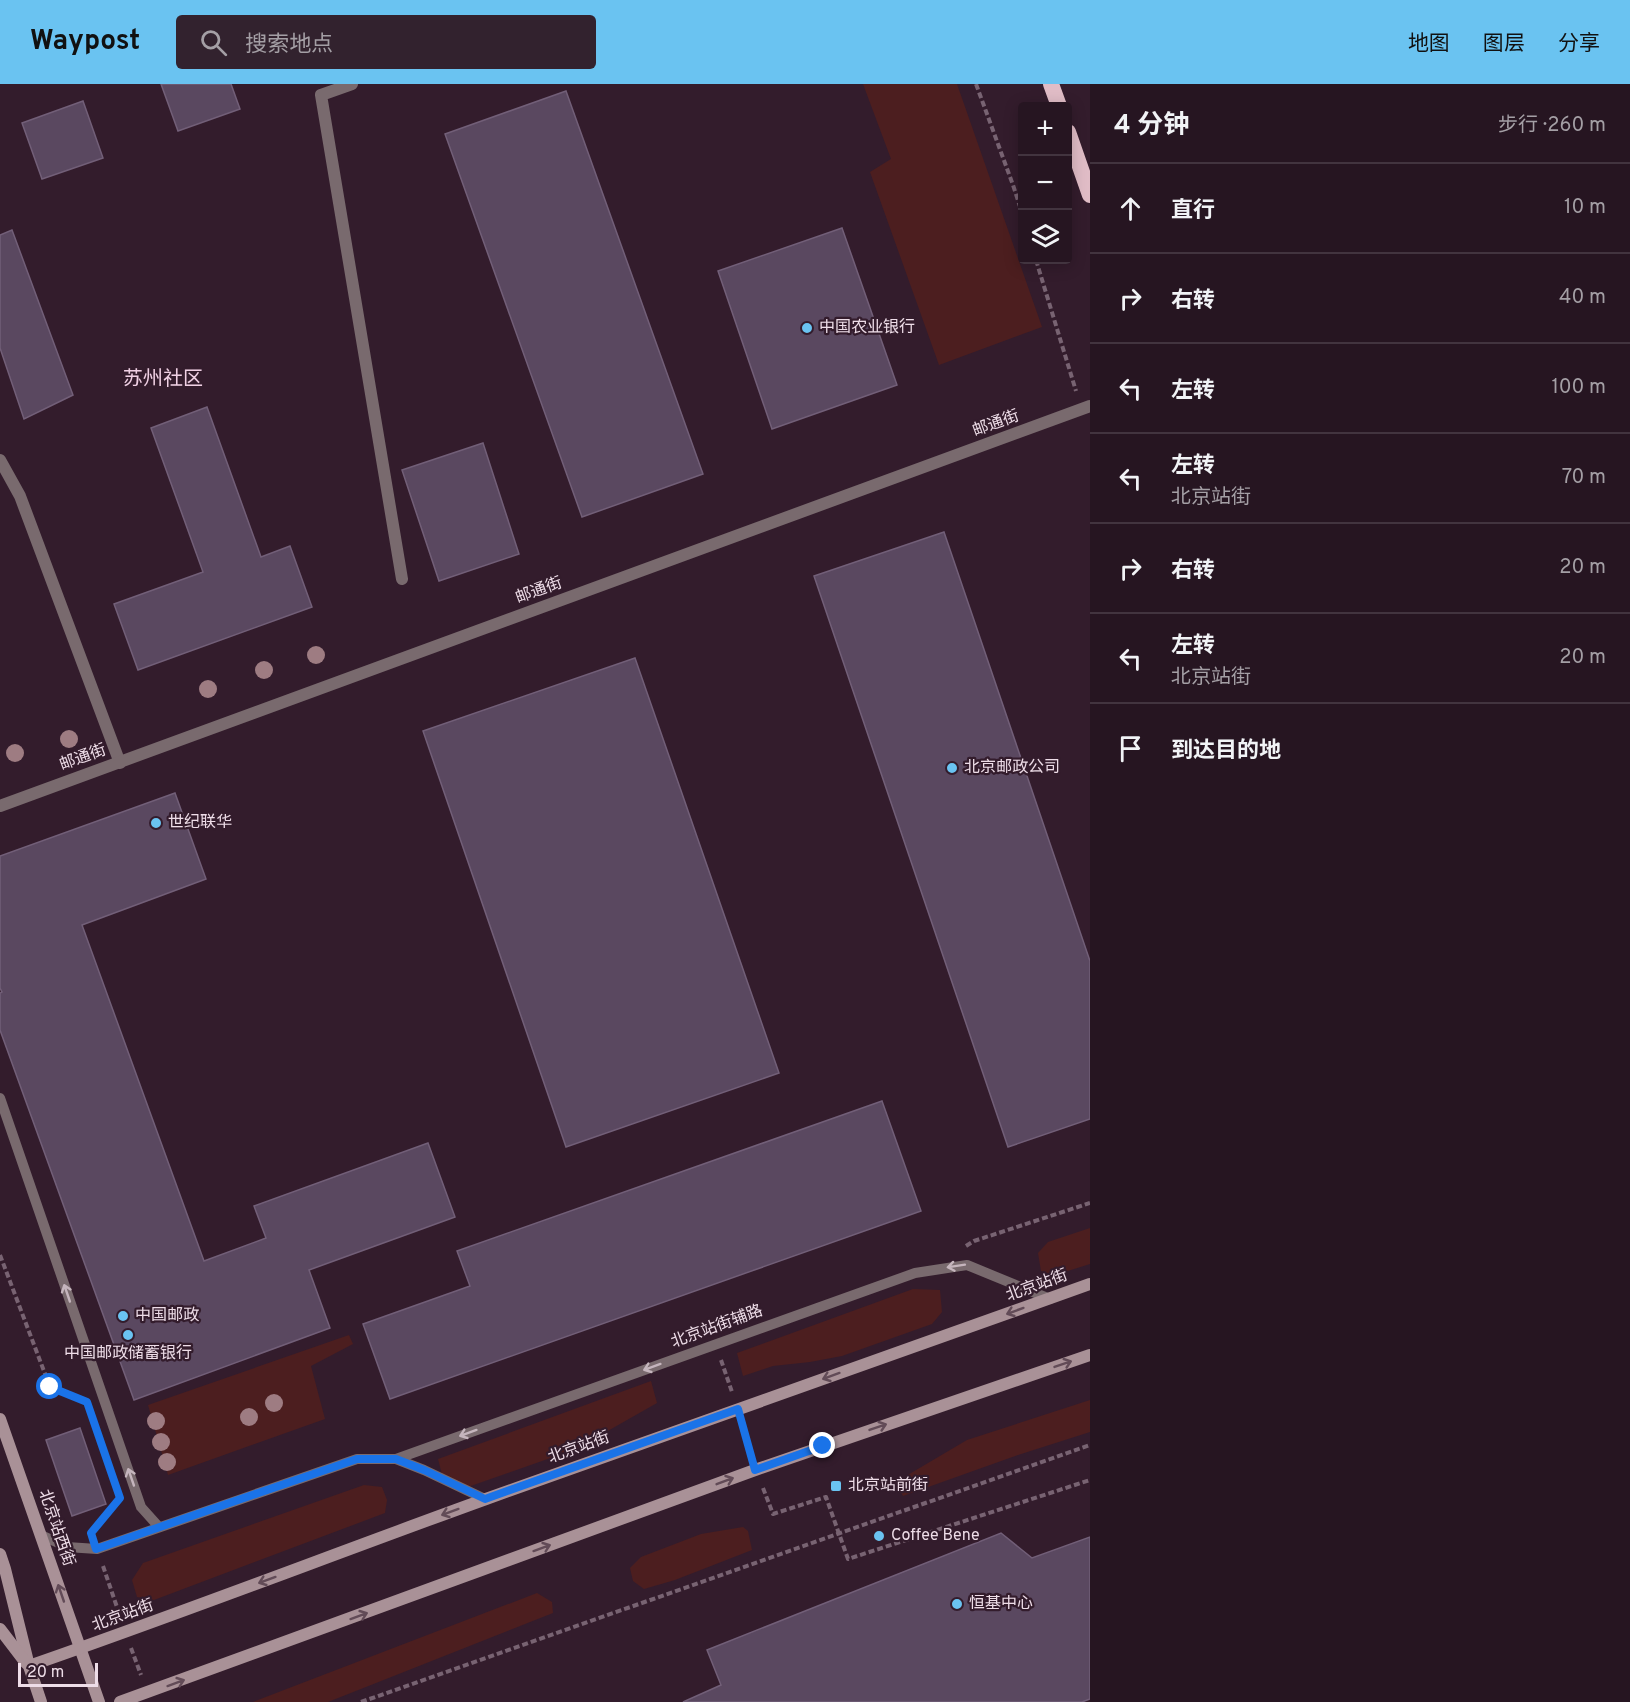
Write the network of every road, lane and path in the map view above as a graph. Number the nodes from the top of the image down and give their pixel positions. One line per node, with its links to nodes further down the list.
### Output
1 (352, 84): 4 (street)
2 (976, 84): 8 (path)
3 (1051, 84): 5 (highway)
4 (319, 89): 12 (street)
5 (1058, 102)
6 (1072, 143): 7 (highway)
7 (1090, 195)
8 (1021, 210)
9 (1037, 264): 10 (path)
10 (1086, 408): 13 (street, 邮通街)
11 (0, 460): 13 (street)
12 (402, 579)
13 (120, 763): 14 (street, 邮通街)
14 (0, 806)
15 (0, 1098): 32 (lane, one-way to 15)
16 (1090, 1203): 17 (path)
17 (964, 1247)
18 (0, 1255): 23 (path)
19 (1090, 1284): 20 (main road, 北京站街)
20 (1050, 1299): 21 (lane, 北京站街辅路, one-way to 21); 24 (main road, 北京站街, one-way to 24)
21 (715, 1344): 24 (path); 27 (lane, 北京站街辅路, one-way to 27)
22 (1090, 1355): 28 (main road, one-way to 22)
23 (87, 1402)
24 (738, 1409): 28 (path); 31 (main road, 北京站街)
25 (0, 1419): 34 (main road, 北京站西街)
26 (1090, 1445): 33 (path)
27 (396, 1459): 31 (lane); 32 (lane)
28 (755, 1470): 33 (path); 41 (main road, one-way to 28)
29 (1090, 1480): 33 (path)
30 (120, 1498): 35 (path)
31 (485, 1499): 38 (main road, 北京站街, one-way to 38)
32 (159, 1527): 35 (lane)
33 (839, 1533): 45 (path)
34 (41, 1534): 35 (lane); 39 (main road, 北京站西街, one-way to 34)
35 (96, 1549): 38 (path)
36 (0, 1554): 40 (main road)
37 (0, 1629): 40 (main road)
38 (126, 1632): 39 (main road, 北京站街); 41 (path)
39 (81, 1648): 40 (main road, 北京站街); 43 (main road, 北京站西街)
40 (29, 1666): 42 (main road)
41 (147, 1693): 44 (main road)
42 (42, 1702)
43 (99, 1702)
44 (120, 1702)
45 (361, 1702)

